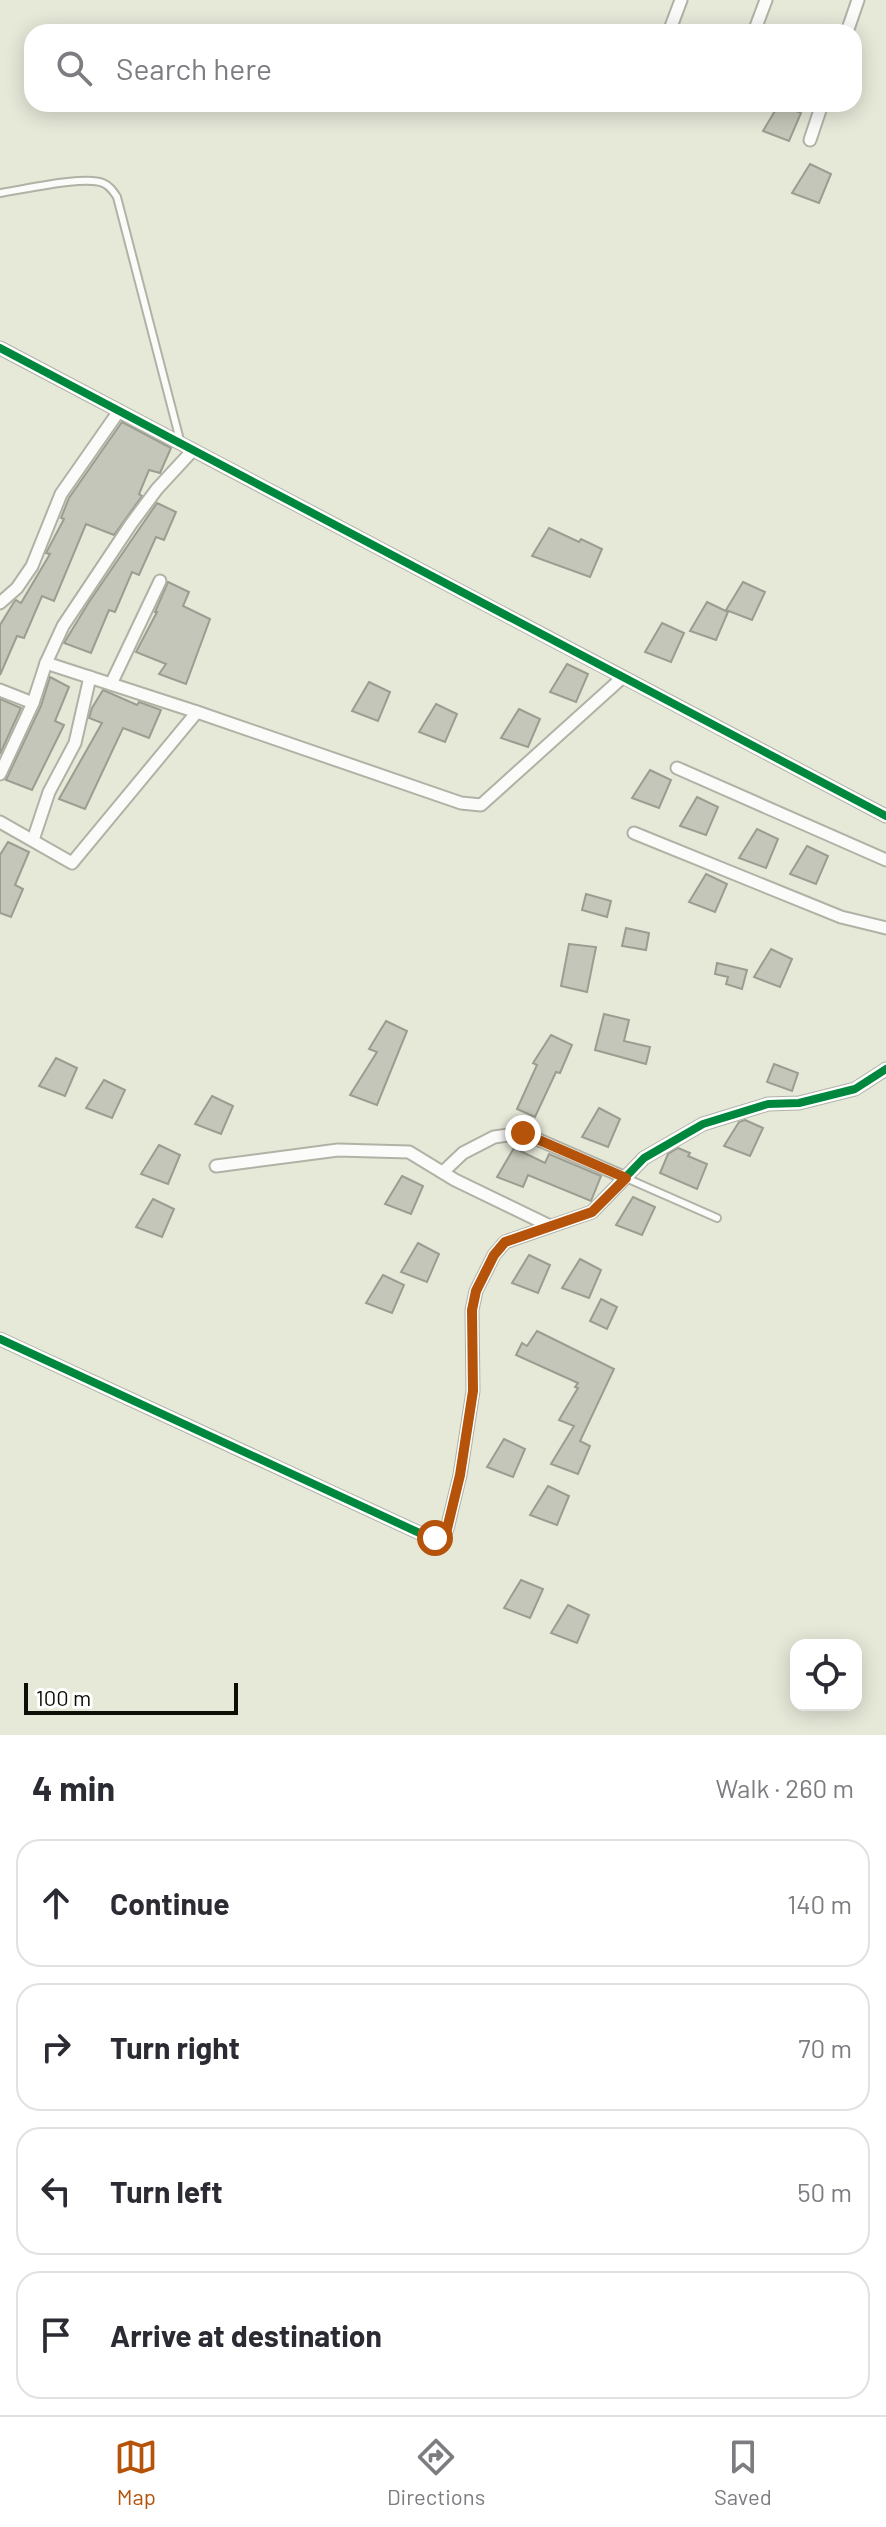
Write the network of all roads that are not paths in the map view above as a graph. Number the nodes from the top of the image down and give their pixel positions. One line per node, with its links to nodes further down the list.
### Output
1 (681, 0): 4 (street)
2 (766, 0): 5 (street)
3 (858, 0): 6 (street)
4 (672, 24)
5 (757, 24)
6 (850, 24)
7 (819, 112): 8 (street)
8 (810, 140)
9 (0, 193): 12 (lane)
10 (0, 348): 11 (street)
11 (119, 411): 12 (street); 15 (street)
12 (181, 444): 13 (street)
13 (193, 450): 16 (street); 18 (street)
14 (160, 581): 19 (street)
15 (0, 603)
16 (46, 663): 17 (street); 21 (street)
17 (90, 677): 19 (street); 28 (street)
18 (623, 677): 22 (street); 25 (street)
19 (111, 684): 22 (street)
20 (0, 690): 21 (street)
21 (33, 703): 24 (street)
22 (197, 712): 28 (street)
23 (677, 768): 29 (street)
24 (0, 774)
25 (886, 816)
26 (0, 822): 28 (street)
27 (634, 833): 30 (street)
28 (33, 840)
29 (886, 860)
30 (886, 928)
31 (886, 1069): 34 (street)
32 (216, 1166): 33 (street)
33 (443, 1172): 34 (street); 36 (street)
34 (626, 1178): 35 (lane); 36 (street)
35 (717, 1218)
36 (550, 1226): 37 (street)
37 (0, 1339)

